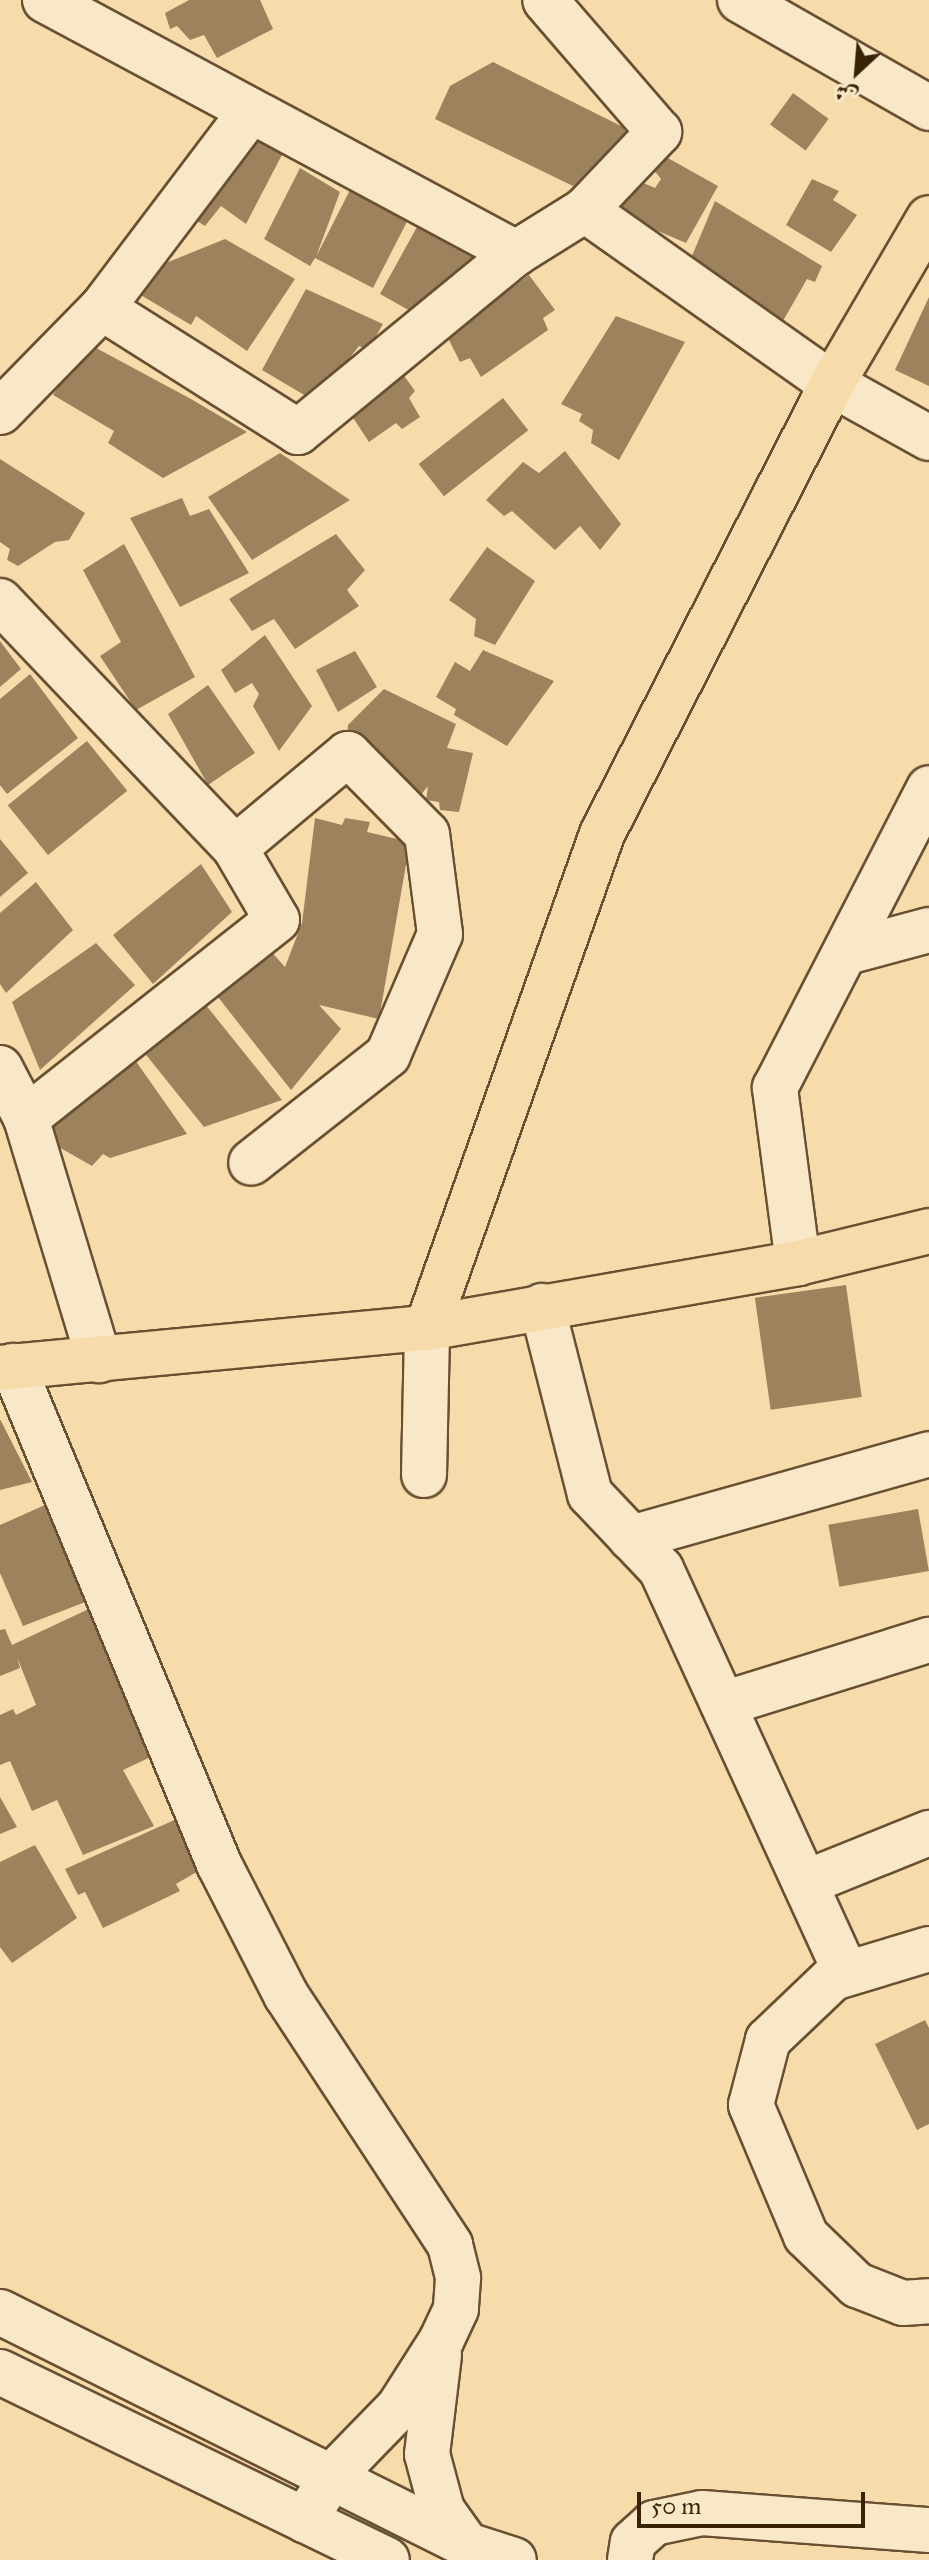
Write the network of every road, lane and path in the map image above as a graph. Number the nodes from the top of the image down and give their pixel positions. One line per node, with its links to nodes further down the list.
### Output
1 (45, 0): 5 (street)
2 (545, 0): 6 (street)
3 (740, 0): 4 (street)
4 (929, 108)
5 (251, 111): 8 (street); 9 (street)
6 (585, 210): 8 (street); 10 (street)
7 (929, 218): 10 (main road)
8 (516, 253): 9 (street)
9 (102, 308): 11 (street)
10 (832, 384): 12 (street); 24 (main road)
11 (0, 412)
12 (929, 438)
13 (0, 601): 15 (street)
14 (929, 788): 17 (street)
15 (235, 848): 19 (street); 20 (street)
16 (929, 930): 17 (street)
17 (847, 952): 22 (street)
18 (0, 1068): 19 (street)
19 (26, 1118): 25 (street)
20 (251, 1163)
21 (929, 1231): 22 (main road)
22 (798, 1263): 23 (main road)
23 (542, 1306): 24 (main road); 29 (street)
24 (427, 1328): 25 (main road); 28 (street)
25 (99, 1360): 26 (main road)
26 (6, 1367): 38 (street)
27 (929, 1454): 29 (street)
28 (424, 1475)
29 (631, 1538): 31 (street)
30 (929, 1640): 31 (street)
31 (723, 1704): 33 (street)
32 (929, 1833): 33 (street)
33 (805, 1883): 35 (street)
34 (929, 1949): 35 (street)
35 (846, 1974): 36 (street)
36 (929, 2301)
37 (0, 2312): 40 (street)
38 (441, 2341): 40 (street); 43 (street)
39 (0, 2372): 41 (street)
40 (332, 2476): 41 (street); 43 (street)
41 (305, 2520): 44 (street)
42 (929, 2530): 46 (street)
43 (467, 2545): 45 (street)
44 (387, 2560)
45 (514, 2560)
46 (630, 2560)

